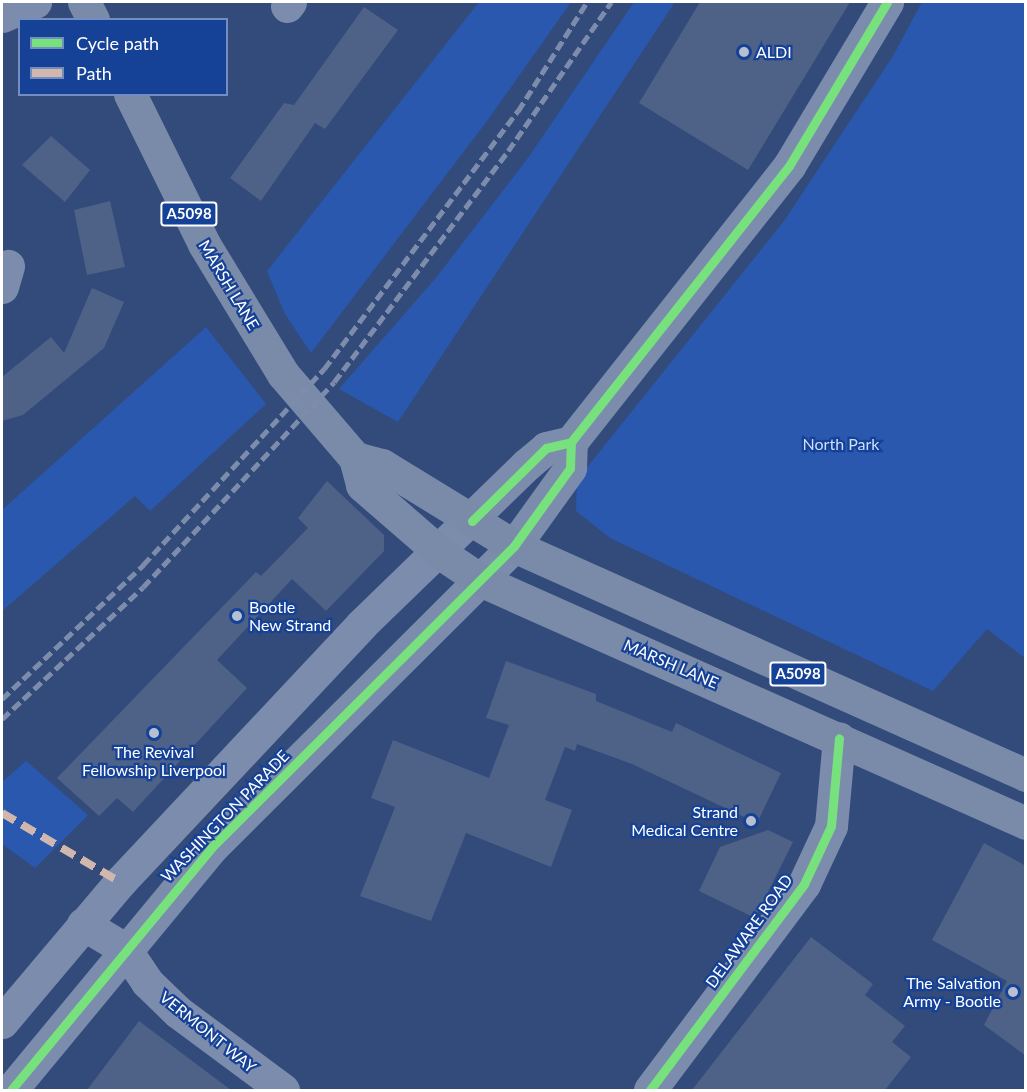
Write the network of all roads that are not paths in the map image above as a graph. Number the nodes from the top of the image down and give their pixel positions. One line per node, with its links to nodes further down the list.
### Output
1 (35, 2): 4 (street)
2 (84, 2): 5 (main road)
3 (887, 2): 7 (street)
4 (2, 16)
5 (92, 18)
6 (131, 96): 8 (main road, MARSH LANE / A5098)
7 (572, 442): 9 (street, WASHINGTON PARADE); 10 (street, WASHINGTON PARADE)
8 (355, 458): 9 (main road, A5098); 11 (main road, MARSH LANE / A5098)
9 (472, 521): 10 (main road, A5098); 11 (street, WASHINGTON PARADE)
10 (514, 546): 12 (street, WASHINGTON PARADE); 14 (main road, A5098)
11 (439, 552): 12 (main road, MARSH LANE / A5098); 16 (street, WASHINGTON PARADE)
12 (482, 581): 13 (main road, MARSH LANE / A5098); 17 (street, WASHINGTON PARADE)
13 (839, 738): 15 (main road, MARSH LANE / A5098); 21 (street, DELAWARE ROAD)
14 (1026, 775)
15 (1026, 822)
16 (83, 924): 17 (street, VERMONT WAY); 18 (street, WASHINGTON PARADE)
17 (125, 949): 19 (street, WASHINGTON PARADE); 20 (street, VERMONT WAY)
18 (2, 1022)
19 (11, 1090)
20 (283, 1090)
21 (650, 1090)

